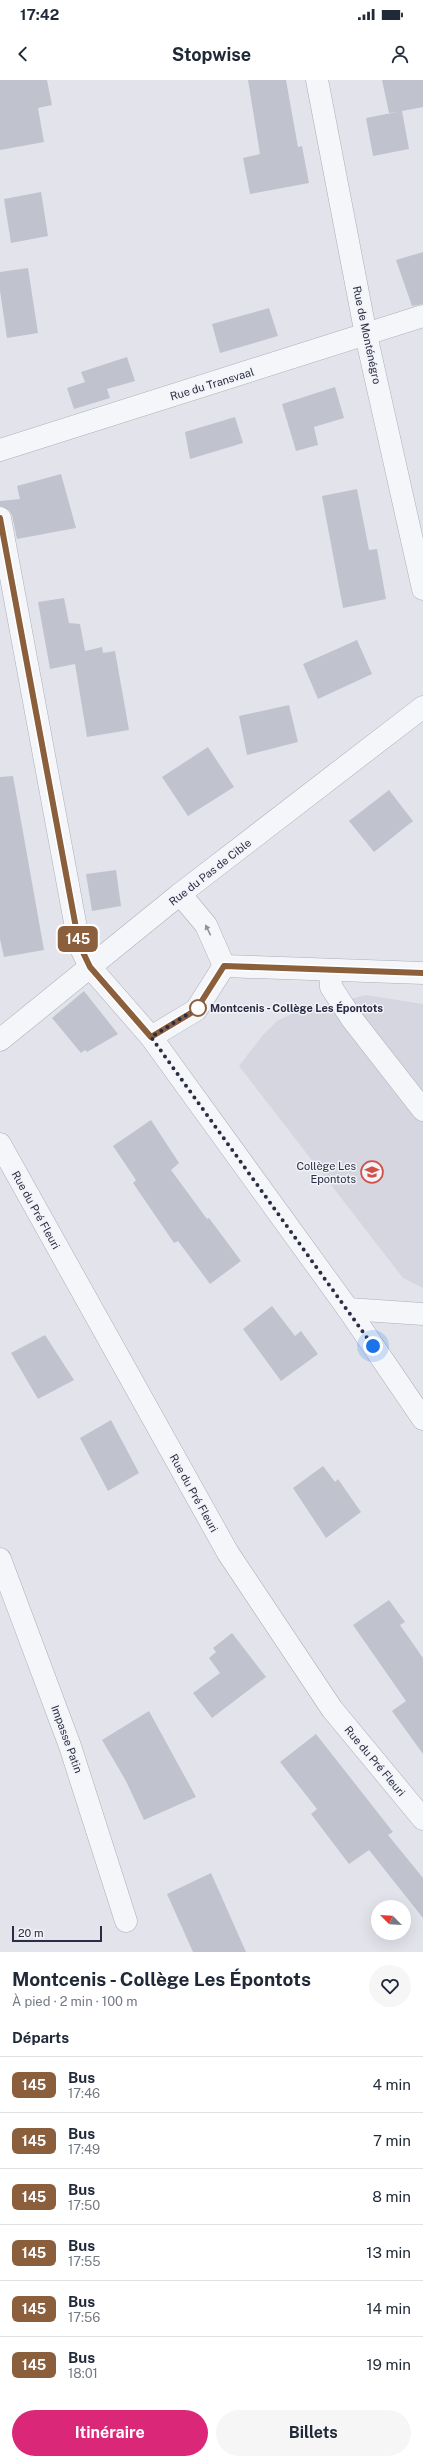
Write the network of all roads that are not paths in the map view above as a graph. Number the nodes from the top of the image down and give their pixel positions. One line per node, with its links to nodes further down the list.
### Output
1 (317, 80): 3 (street, Rue de Monténégro)
2 (423, 316): 3 (street, Rue du Transvaal)
3 (366, 335): 4 (street, Rue du Transvaal); 6 (street, Rue de Monténégro)
4 (0, 450)
5 (0, 518): 10 (street)
6 (423, 589)
7 (423, 708): 8 (street, Rue du Pas de Cible)
8 (180, 894): 9 (street, one-way to 8); 10 (street, Rue du Pas de Cible)
9 (224, 966): 11 (street); 13 (street)
10 (90, 967): 13 (street); 14 (street, Rue du Pas de Cible)
11 (330, 970): 12 (street); 15 (street)
12 (423, 973)
13 (151, 1037): 17 (street)
14 (0, 1040)
15 (423, 1110)
16 (0, 1144): 21 (street, Rue du Pré Fleuri)
17 (348, 1309): 18 (street); 19 (street)
18 (423, 1314)
19 (423, 1419)
20 (0, 1559): 22 (street, Impasse Patin)
21 (423, 1819)
22 (126, 1921)

